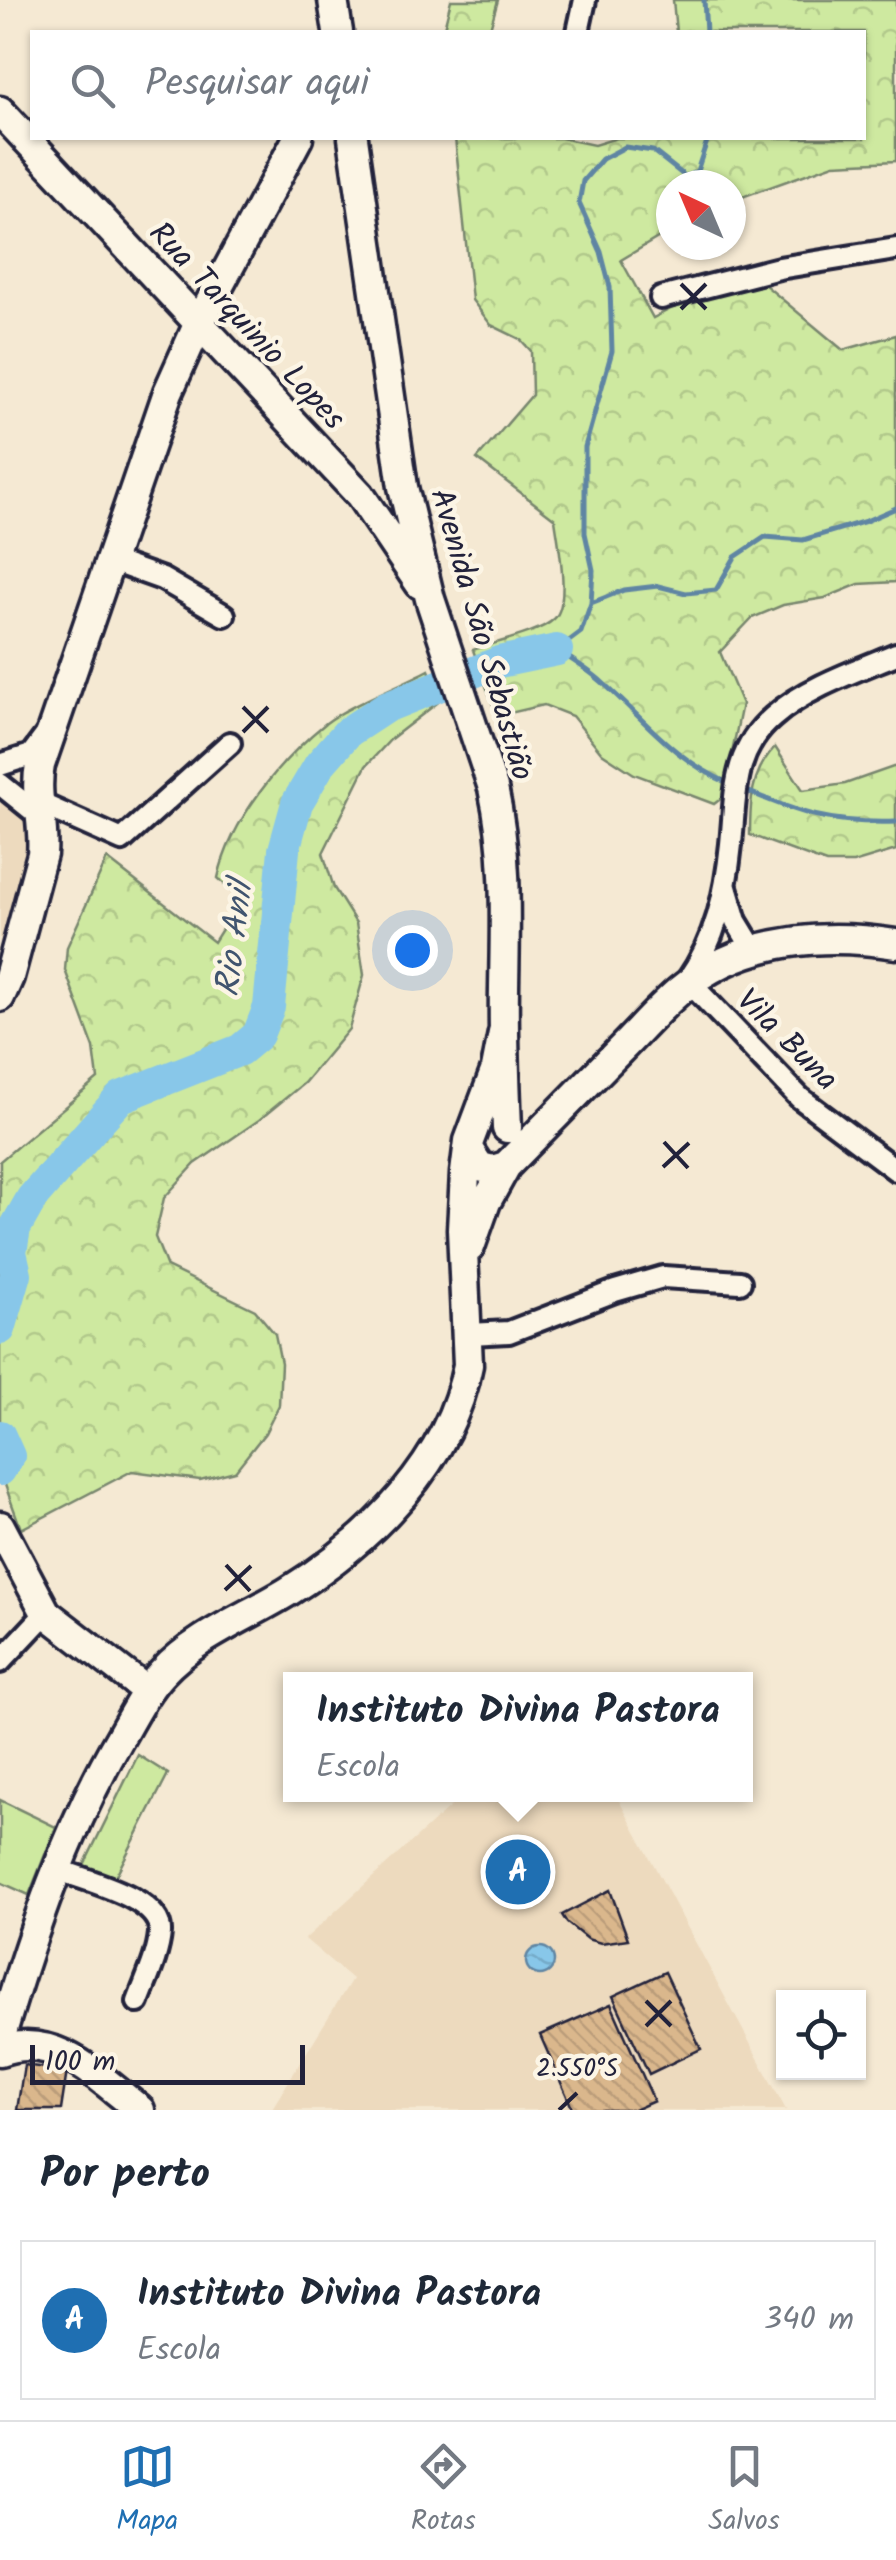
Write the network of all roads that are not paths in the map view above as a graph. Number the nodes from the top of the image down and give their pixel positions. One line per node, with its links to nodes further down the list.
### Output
1 (318, 0): 4 (main road)
2 (333, 0): 5 (main road)
3 (585, 0): 6 (street)
4 (323, 30)
5 (338, 30)
6 (578, 30)
7 (0, 112): 12 (main road, Rua Tarquinio Lopes)
8 (297, 140): 12 (main road)
9 (348, 144): 13 (main road, Avenida São Sebastião)
10 (896, 248): 11 (street)
11 (661, 298)
12 (198, 326): 14 (main road, Rua Tarquinio Lopes); 15 (main road)
13 (403, 487): 14 (main road); 16 (main road, Avenida São Sebastião)
14 (360, 495): 16 (main road, Rua Tarquinio Lopes)
15 (109, 560): 17 (street); 19 (main road)
16 (430, 599): 29 (main road, Avenida São Sebastião)
17 (224, 614)
18 (896, 654): 24 (street)
19 (52, 725): 21 (street); 23 (main road)
20 (230, 743): 23 (street)
21 (0, 765)
22 (0, 784): 23 (street)
23 (40, 810): 28 (main road)
24 (726, 884): 26 (street); 27 (street)
25 (896, 944): 26 (main road)
26 (753, 949): 27 (main road)
27 (683, 988): 30 (main road); 34 (street, Vila Buna)
28 (0, 998)
29 (504, 1033): 31 (main road, Avenida São Sebastião); 32 (main road, Avenida São Sebastião)
30 (584, 1086): 31 (main road); 33 (main road)
31 (508, 1129): 32 (main road); 33 (main road)
32 (470, 1142): 33 (main road); 35 (main road, Avenida São Sebastião)
33 (509, 1163): 35 (main road)
34 (896, 1170)
35 (466, 1278): 37 (main road)
36 (740, 1282): 37 (street)
37 (469, 1334): 41 (main road)
38 (1, 1528): 39 (main road)
39 (46, 1613): 40 (street); 41 (main road)
40 (0, 1662)
41 (147, 1691): 42 (main road)
42 (57, 1870): 43 (street); 44 (main road)
43 (138, 2002)
44 (2, 2031): 45 (main road)
45 (50, 2048): 46 (main road); 47 (main road)
46 (0, 2051)
47 (140, 2110)

